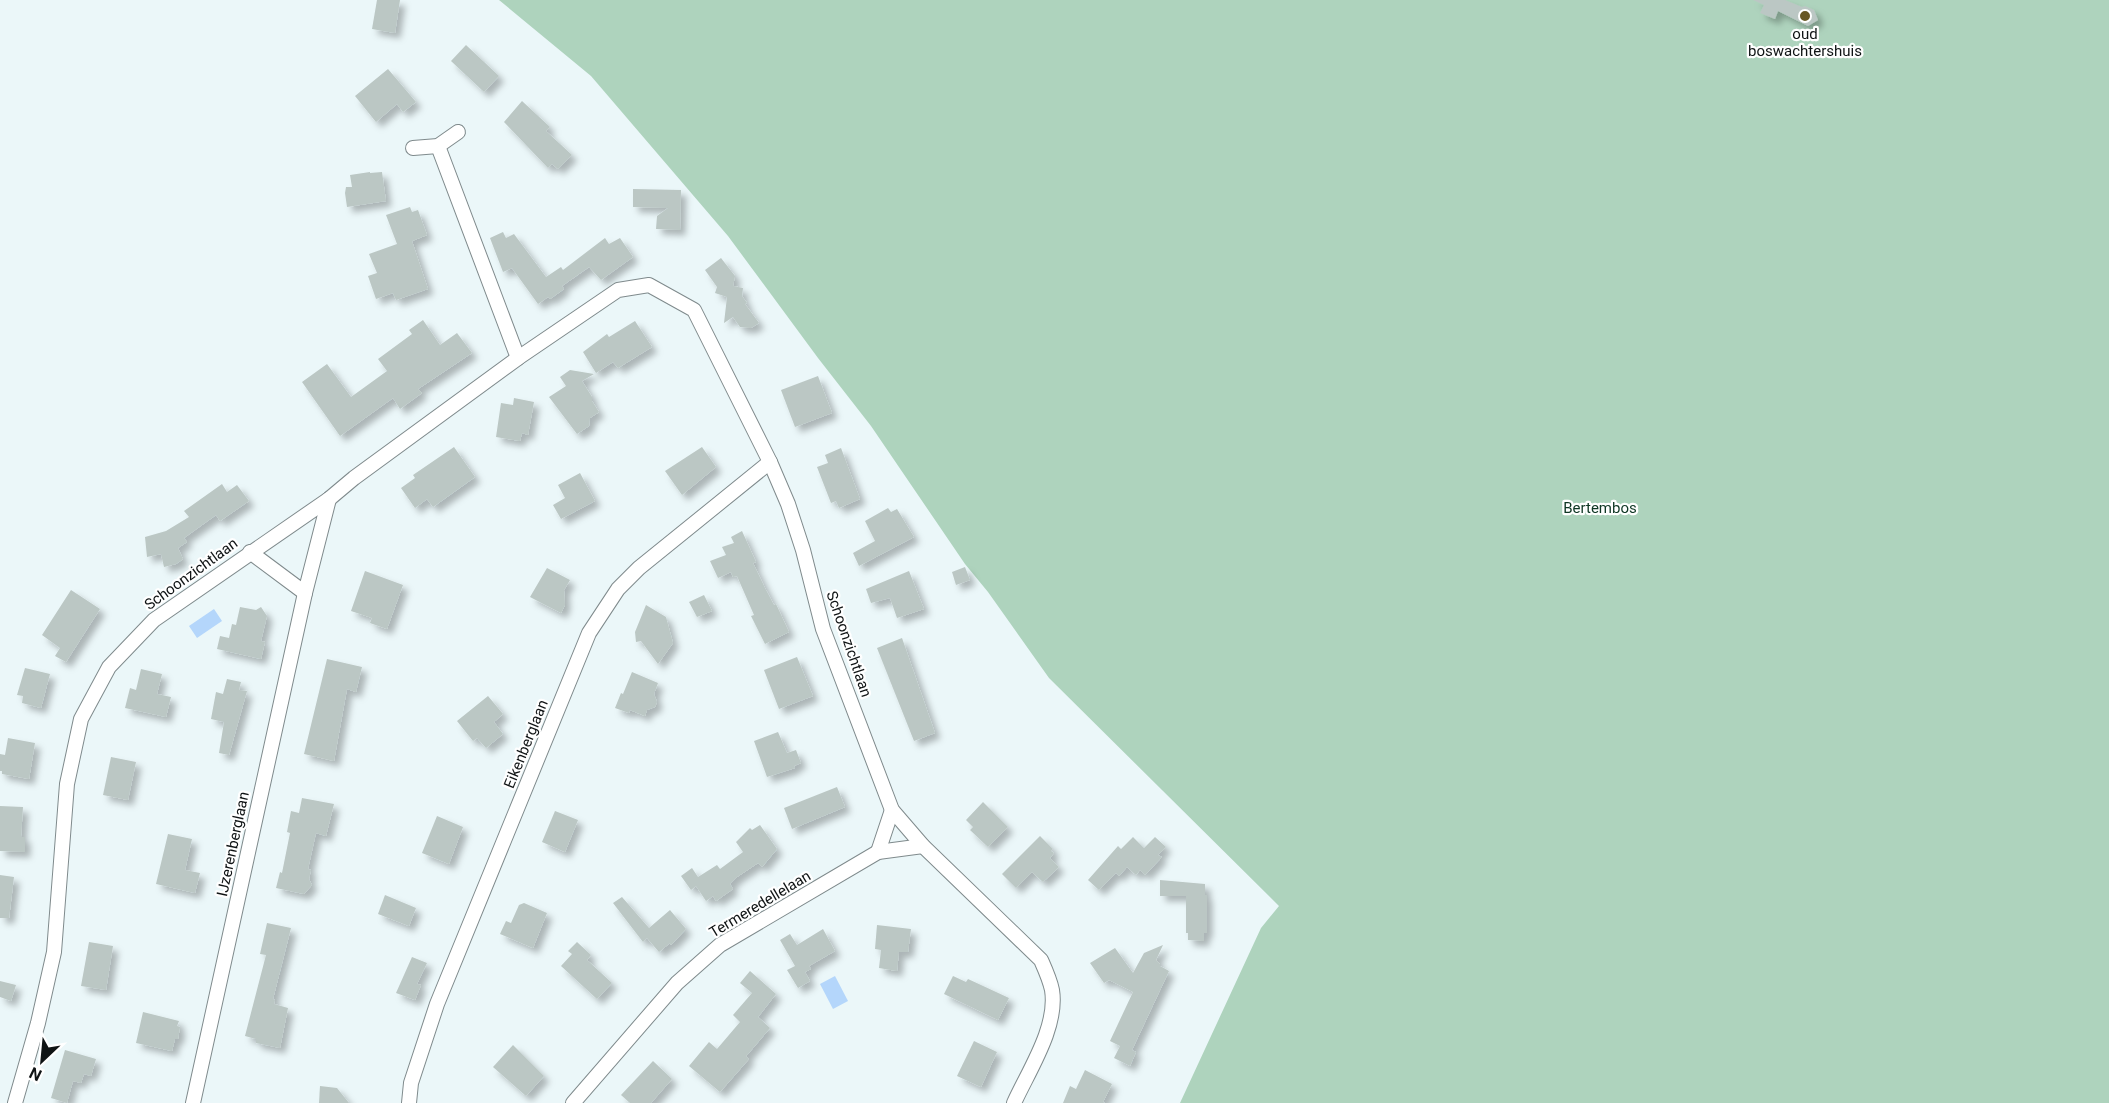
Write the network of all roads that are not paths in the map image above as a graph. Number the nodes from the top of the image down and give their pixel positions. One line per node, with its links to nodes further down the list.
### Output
1 (458, 132): 2 (street)
2 (438, 146): 3 (street); 4 (street)
3 (412, 148)
4 (518, 358): 5 (street, Schoonzichtlaan); 6 (street, Schoonzichtlaan)
5 (770, 462): 9 (street, Schoonzichtlaan); 14 (street, Eikenberglaan)
6 (329, 499): 7 (street, Schoonzichtlaan); 8 (street, IJzerenberglaan)
7 (250, 552): 8 (street); 12 (street, Schoonzichtlaan)
8 (305, 593): 13 (street, IJzerenberglaan)
9 (892, 810): 10 (street, Schoonzichtlaan); 11 (street)
10 (923, 846): 11 (street, Termeredellelaan); 16 (street, Schoonzichtlaan)
11 (878, 852): 15 (street, Termeredellelaan)
12 (15, 1103)
13 (193, 1103)
14 (409, 1103)
15 (573, 1103)
16 (1014, 1103)

